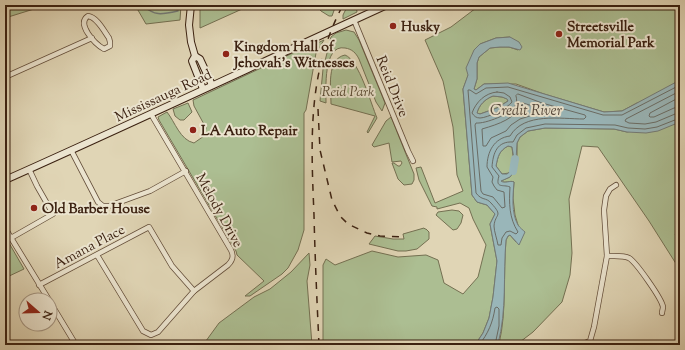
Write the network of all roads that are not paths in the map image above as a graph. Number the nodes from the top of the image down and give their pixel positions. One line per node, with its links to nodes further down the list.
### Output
1 (191, 5): 5 (main road)
2 (387, 5): 3 (main road, Mississauga Road)
3 (354, 20): 7 (main road, Mississauga Road); 11 (street, Reid Drive)
4 (92, 38): 4 (street); 6 (street)
5 (195, 56): 7 (main road); 8 (main road)
6 (5, 77)
7 (212, 85): 8 (main road, Mississauga Road)
8 (203, 89): 9 (main road, Mississauga Road)
9 (151, 114): 10 (main road, Mississauga Road); 13 (street, Melody Drive)
10 (71, 150): 12 (main road, Mississauga Road); 13 (street)
11 (413, 161)
12 (29, 169): 14 (main road, Mississauga Road); 17 (street)
13 (186, 171): 21 (street, Melody Drive)
14 (5, 180)
15 (616, 185): 19 (street)
16 (5, 228): 17 (street)
17 (11, 238): 20 (street)
18 (97, 256): 20 (street, Amana Place); 21 (street, Amana Place); 21 (street, Melody Drive)
19 (607, 256): 23 (street); 25 (street)
20 (39, 285): 22 (street)
21 (194, 291)
22 (43, 292)
23 (662, 313)
24 (58, 316): 26 (street)
25 (592, 344): 27 (street)
26 (76, 345)
27 (580, 345)

